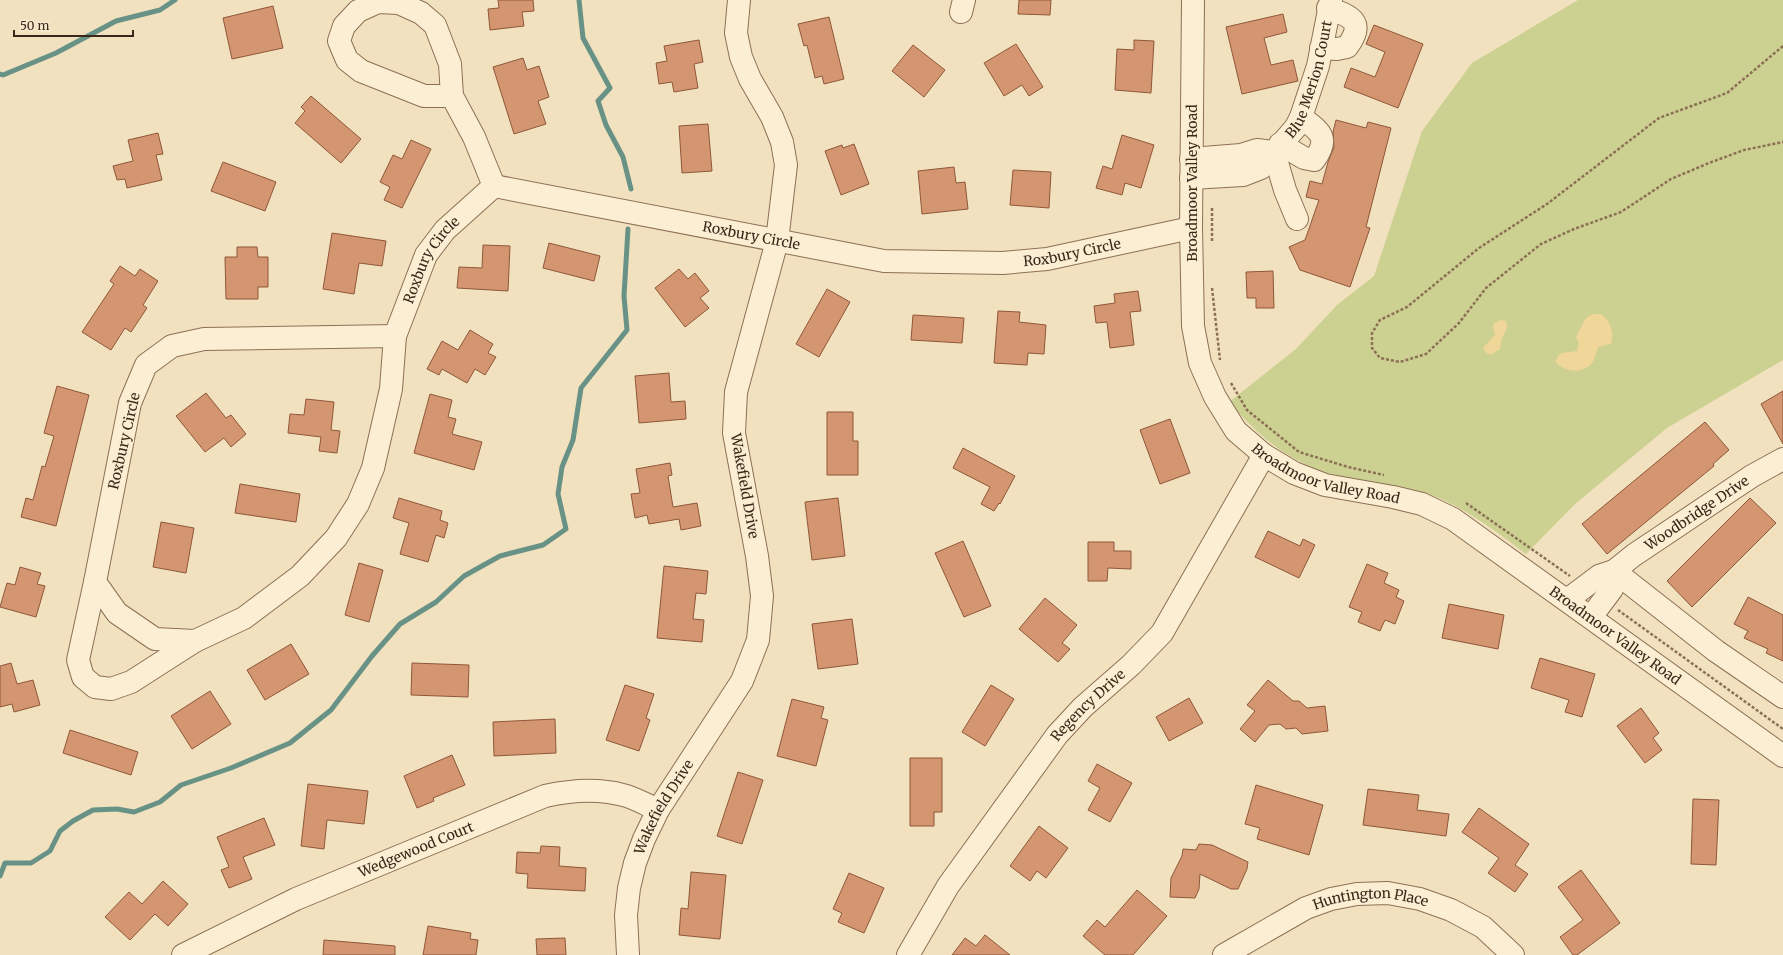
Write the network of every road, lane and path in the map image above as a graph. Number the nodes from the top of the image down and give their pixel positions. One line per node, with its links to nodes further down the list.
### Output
1 (739, 0): 15 (street, Wakefield Drive)
2 (1193, 0): 10 (street, Broadmoor Valley Road)
3 (1329, 3): 5 (street, Blue Merion Court); 5 (street)
4 (1783, 46): 8 (path)
5 (1321, 48): 7 (street, Blue Merion Court)
6 (452, 96): 6 (street); 11 (street)
7 (1301, 117): 9 (street, Blue Merion Court); 9 (street)
8 (1783, 142)
9 (1277, 148): 10 (street, Blue Merion Court); 13 (street)
10 (1191, 168): 14 (street, Broadmoor Valley Road)
11 (494, 186): 15 (street, Roxbury Circle); 18 (street, Roxbury Circle)
12 (1212, 207): 16 (path)
13 (1297, 219)
14 (1191, 228): 15 (street, Roxbury Circle); 21 (street, Broadmoor Valley Road)
15 (777, 241): 34 (street, Wakefield Drive)
16 (1212, 244)
17 (1212, 282): 19 (path)
18 (395, 336): 26 (street, Roxbury Circle); 30 (street, Roxbury Circle)
19 (1221, 367)
20 (1228, 379): 23 (path)
21 (1264, 455): 28 (street, Broadmoor Valley Road); 37 (street, Regency Drive)
22 (1783, 459): 25 (street, Woodbridge Drive)
23 (1385, 475)
24 (1465, 503): 27 (path)
25 (1614, 571): 27 (street, Woodbridge Drive); 29 (street); 31 (street)
26 (95, 582): 30 (street, Roxbury Circle); 30 (street, Roxbury Circle)
27 (1584, 587): 28 (street, Woodbridge Drive)
28 (1567, 600): 29 (street, Broadmoor Valley Road)
29 (1598, 609): 32 (path); 33 (street, Broadmoor Valley Road)
30 (195, 641)
31 (1783, 696)
32 (1783, 729)
33 (1783, 756)
34 (658, 810): 35 (street, Wedgewood Court); 36 (street, Wakefield Drive)
35 (183, 955)
36 (628, 955)
37 (908, 955)
38 (1224, 955): 39 (street, Huntington Place)
39 (1513, 955)

